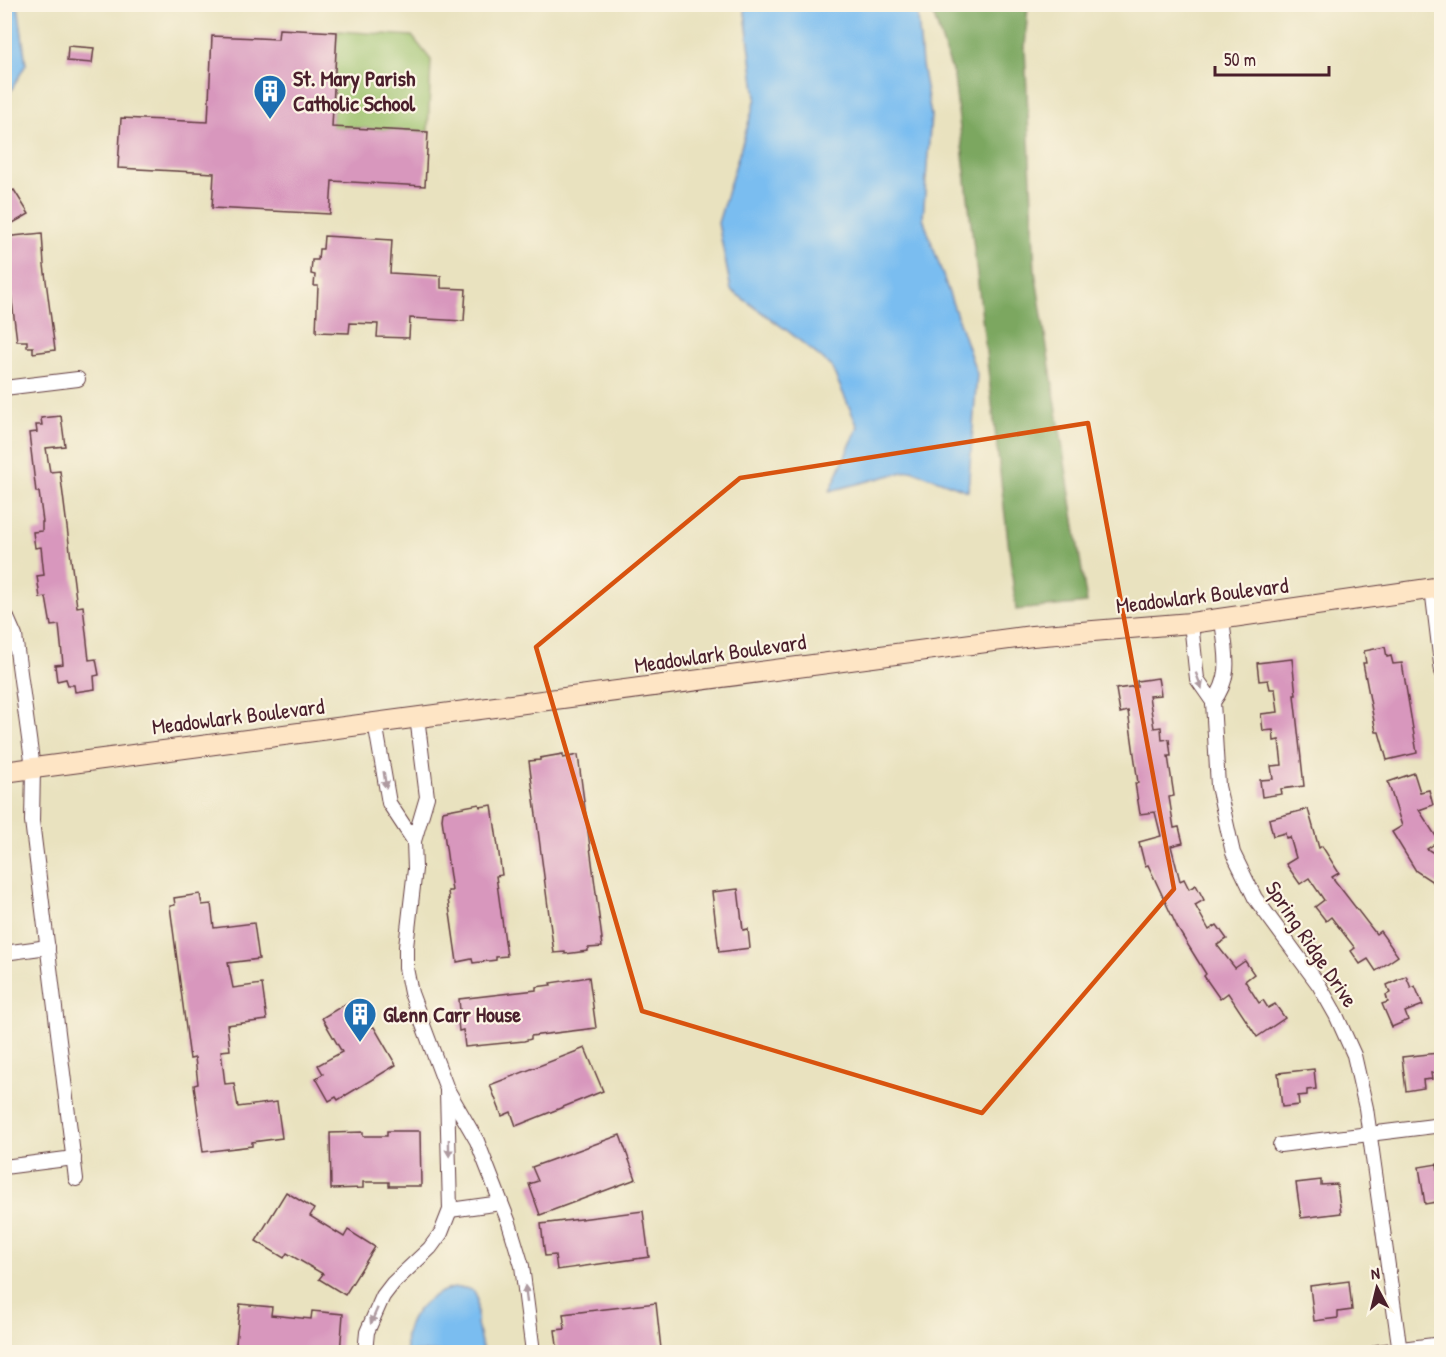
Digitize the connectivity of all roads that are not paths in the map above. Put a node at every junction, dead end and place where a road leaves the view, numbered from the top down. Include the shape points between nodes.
1 (78, 379) dead end
2 (4, 388) edge
3 (1437, 587) edge
4 (4, 610) edge
5 (1222, 619) junction
6 (1191, 623) junction
7 (1442, 672) edge
8 (1213, 702) junction
9 (417, 717) junction
10 (375, 723) junction
11 (33, 768) junction
12 (4, 772) edge
13 (414, 841) junction
14 (48, 947) junction
15 (4, 953) edge
16 (447, 1089) junction
17 (1442, 1125) edge
18 (1369, 1134) junction
19 (1280, 1145) dead end
20 (74, 1158) junction
21 (4, 1167) edge
22 (76, 1179) dead end
23 (501, 1203) junction
24 (450, 1210) junction
25 (1442, 1344) edge
26 (1400, 1351) edge
27 (365, 1353) edge
28 (533, 1353) edge
29 (1377, 1353) edge

1 - 2 street
3 - 5 street, Meadowlark Boulevard
3 - 7 street
4 - 11 street via 15,636
5 - 6 street, Meadowlark Boulevard
5 - 8 street via 1227,675
6 -> 8 street, Spring Ridge Drive via 1197,679
6 - 9 street, Meadowlark Boulevard via 1032,636
8 - 18 street, Spring Ridge Drive via 1218,786 1233,853 1255,898 1319,985 1336,1015 1354,1055
9 - 10 street, Meadowlark Boulevard
9 - 13 street via 427,797
10 - 11 street, Meadowlark Boulevard
10 -> 13 street via 388,803
11 - 12 street, Meadowlark Boulevard
11 - 14 street via 32,821
13 - 16 street via 406,968 411,993
14 - 15 street
14 - 20 street
16 - 23 street via 477,1141
16 -> 24 street
17 - 18 street
18 - 19 street
18 - 26 street, Spring Ridge Drive
20 - 21 street
20 - 22 street
23 - 24 street
28 -> 23 street via 522,1266
24 -> 27 street via 430,1248 383,1296 367,1332
25 - 26 street
26 - 29 street

